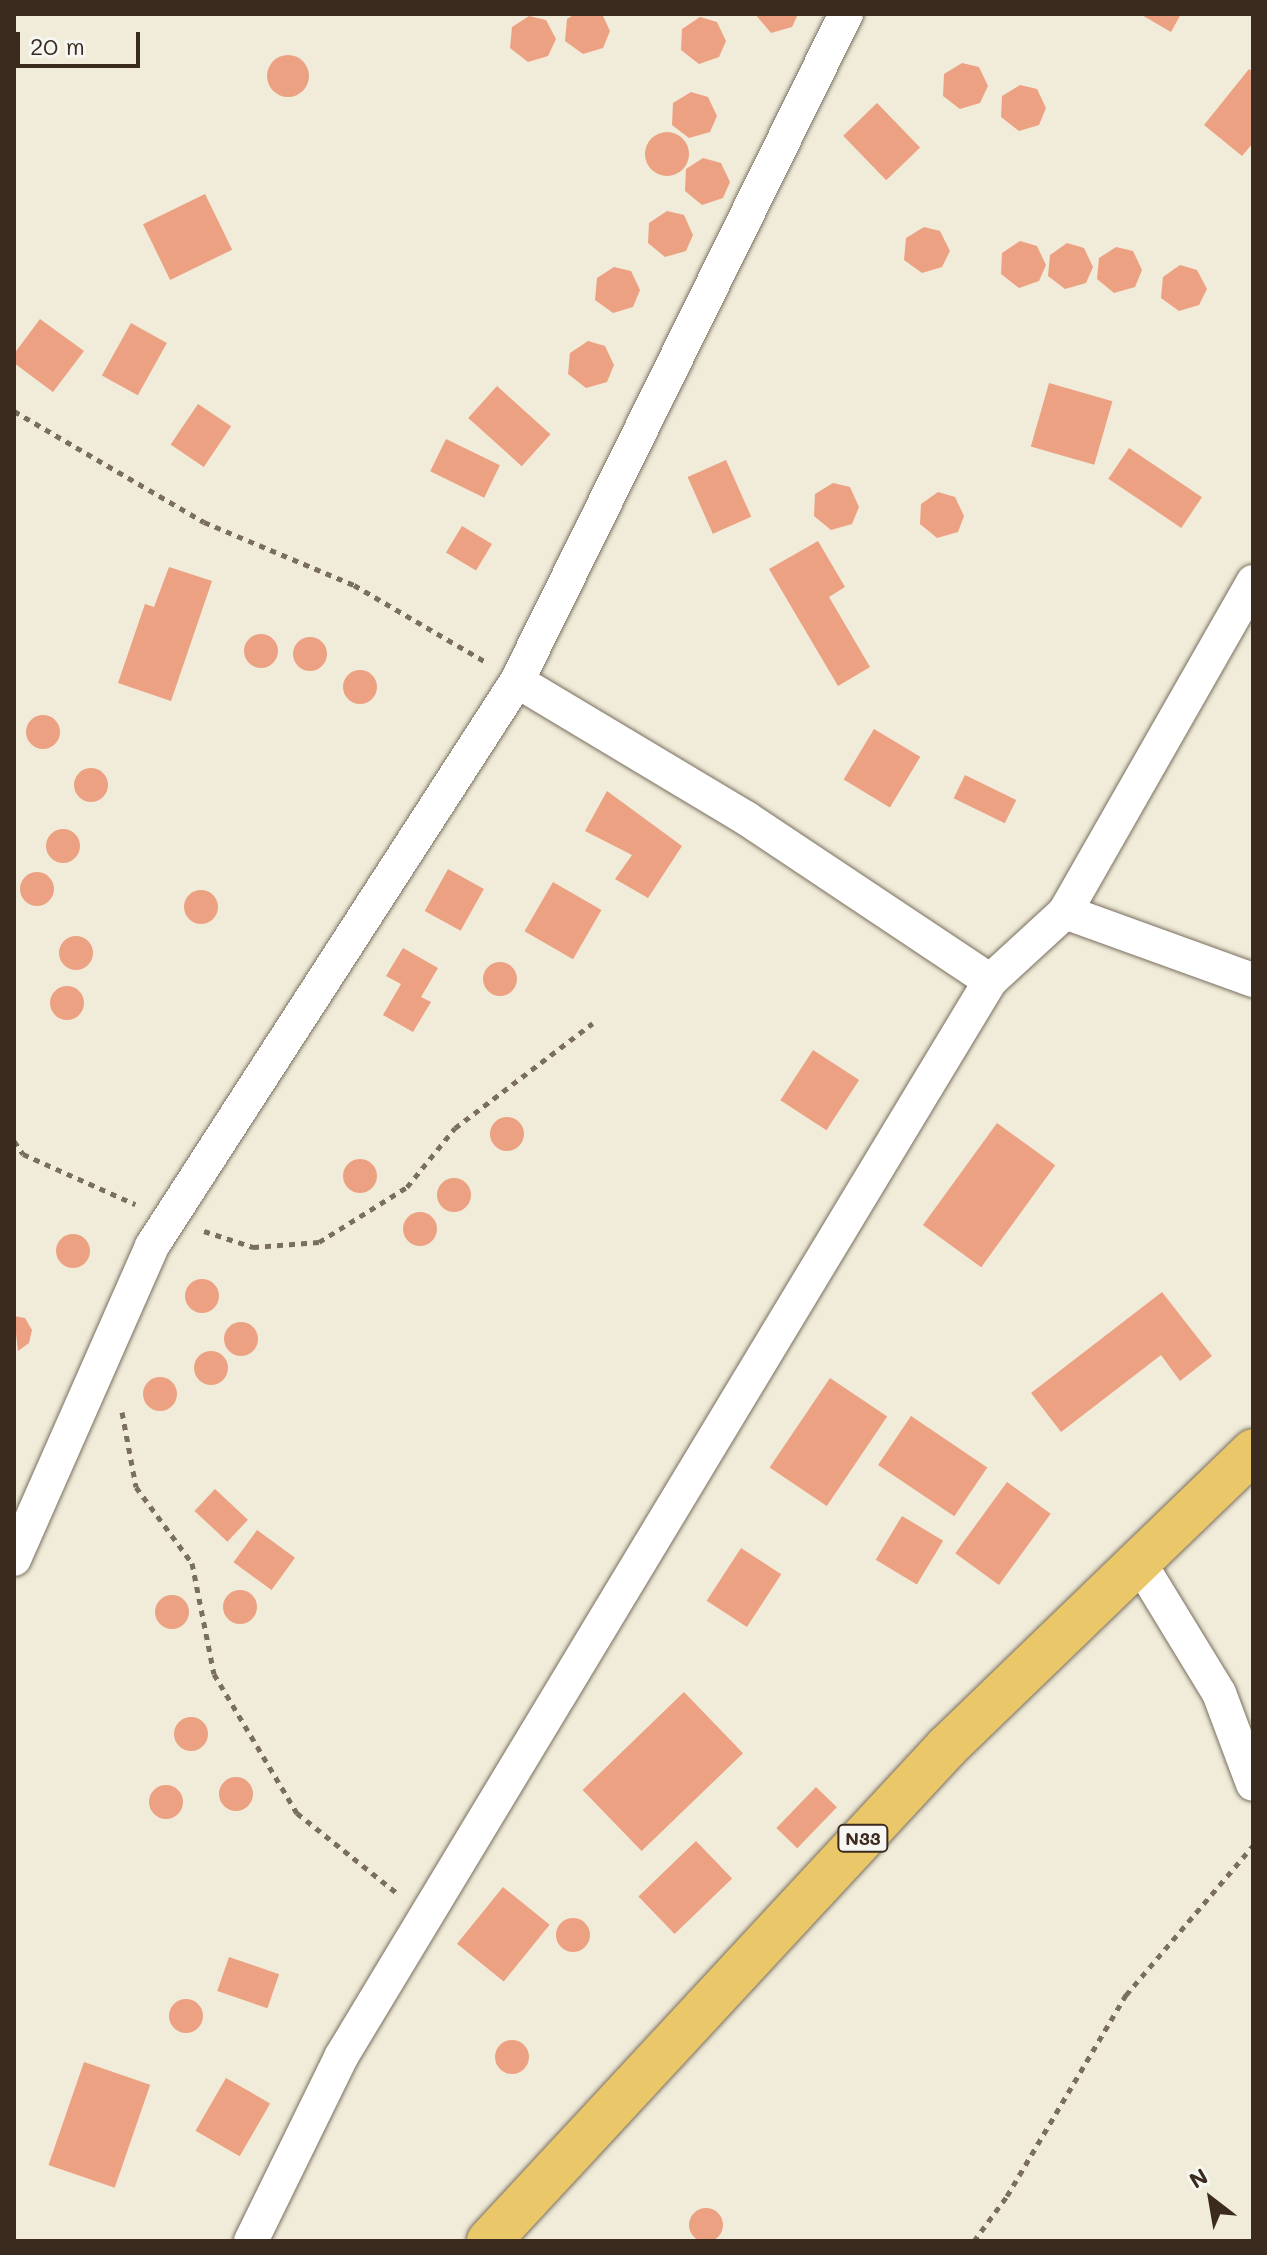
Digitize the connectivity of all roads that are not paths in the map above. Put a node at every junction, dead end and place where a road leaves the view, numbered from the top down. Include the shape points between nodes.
1 (846, 14) edge
2 (1253, 582) edge
3 (517, 681) junction
4 (1065, 912) junction
5 (1253, 980) edge
6 (990, 981) junction
7 (1253, 1451) edge
8 (14, 1559) edge
9 (1139, 1562) junction
10 (1253, 1784) edge
11 (251, 2241) edge
12 (489, 2241) edge

1 - 3 street
2 - 4 street
3 - 6 street via 746,818
3 - 8 street via 170,1220
4 - 5 street
4 - 6 street
6 - 11 street via 341,2057
7 - 9 main road, N33
9 - 10 street via 1219,1693
9 - 12 main road, N33 via 947,1747

